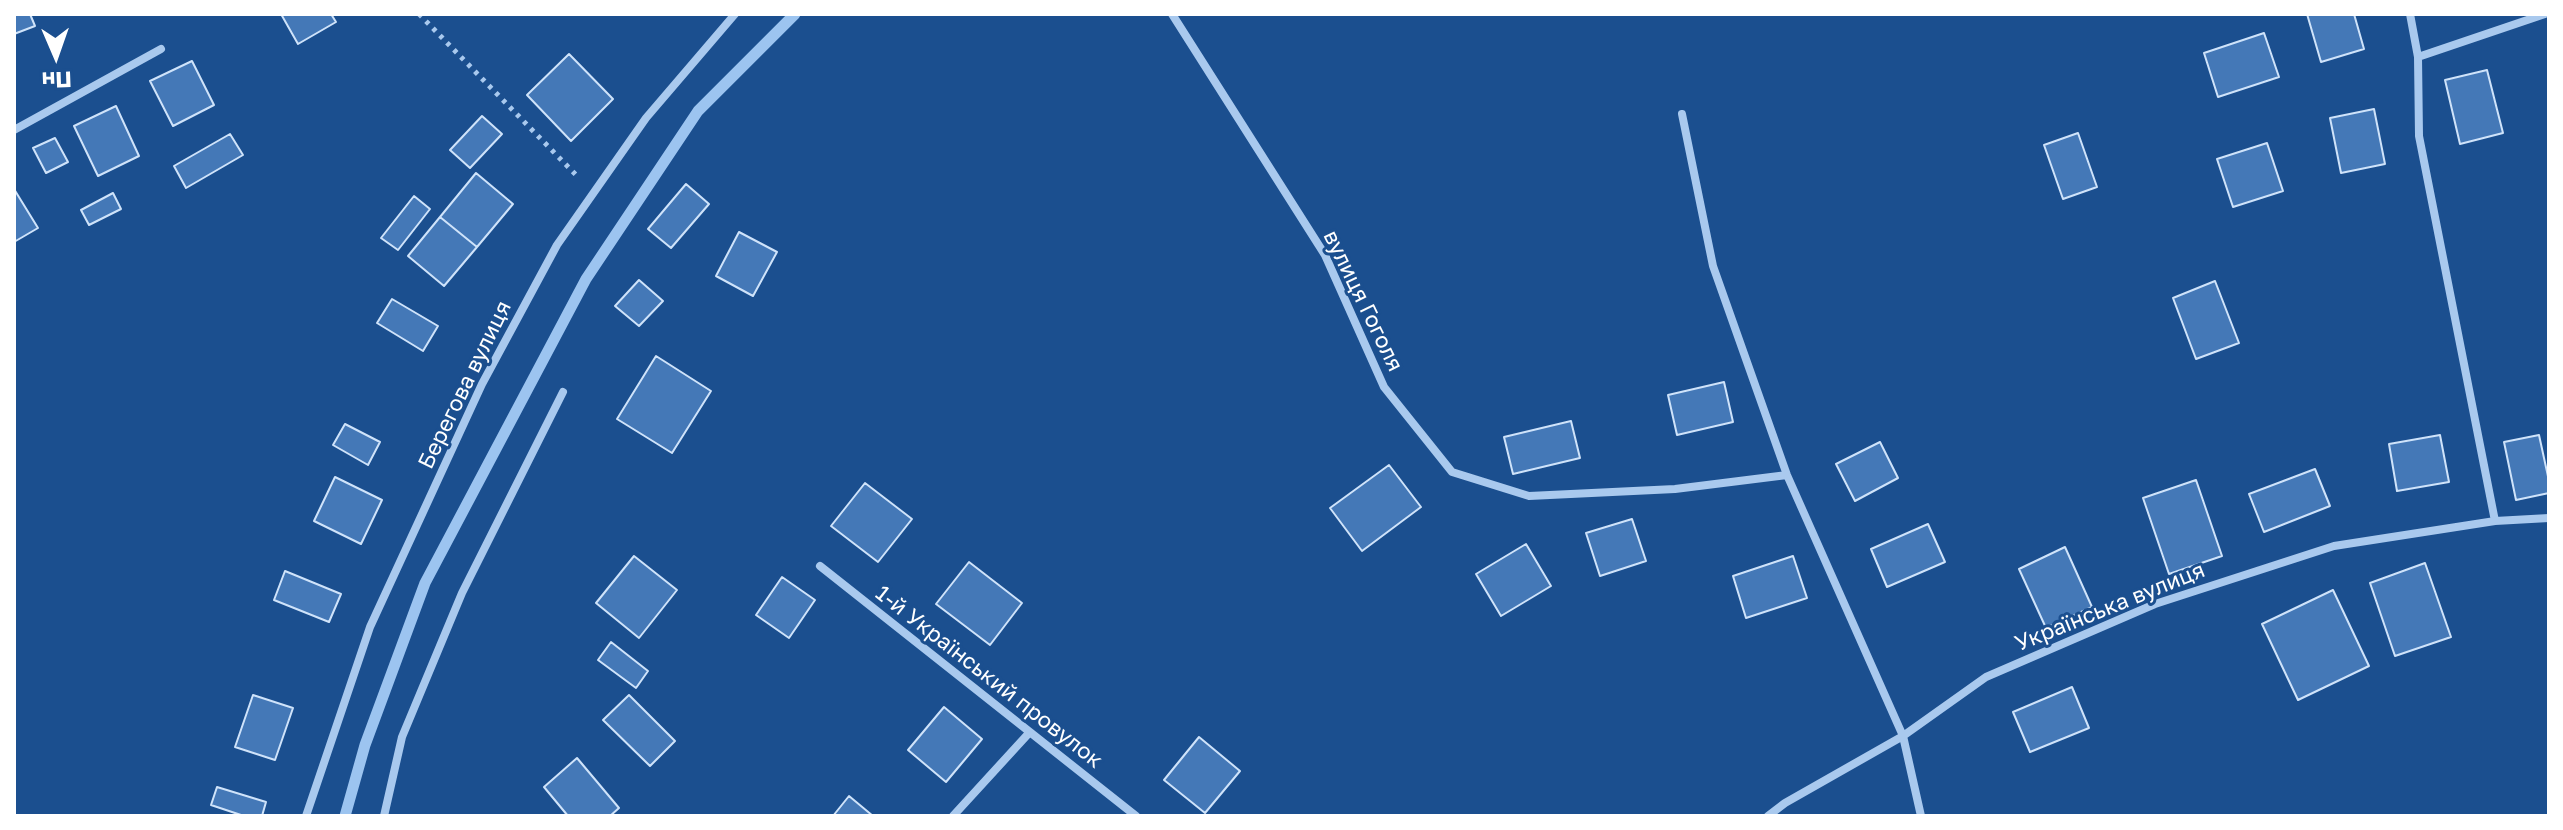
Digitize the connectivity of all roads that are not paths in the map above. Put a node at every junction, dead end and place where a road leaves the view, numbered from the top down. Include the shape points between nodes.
1 (735, 14) edge
2 (1172, 14) edge
3 (2410, 14) edge
4 (2545, 14) edge
5 (161, 49) dead end
6 (2418, 57) junction
7 (1682, 114) dead end
8 (14, 130) edge
9 (563, 392) dead end
10 (1787, 475) junction
11 (2549, 518) edge
12 (2495, 521) junction
13 (820, 566) dead end
14 (1029, 733) junction
15 (1903, 736) junction
16 (306, 816) edge
17 (384, 816) edge
18 (953, 816) edge
19 (1136, 816) edge
20 (1768, 816) edge
21 (1921, 816) edge

1 - 16 street, Берегова вулиця via 646,118 557,245 475,398 370,627
2 - 10 street, вулиця Гоголя via 1325,255 1384,387 1452,472 1529,496 1675,489
3 - 6 street
4 - 6 street
5 - 8 street
6 - 12 street via 2419,136
7 - 10 street via 1713,266
9 - 17 street via 462,593 402,737
10 - 15 street
11 - 12 street, Українська вулиця
12 - 15 street, Українська вулиця via 2334,546 2155,604 1986,677
13 - 14 street, 1-й Український провулок
14 - 18 street
14 - 19 street, 1-й Український провулок
15 - 20 street, Українська вулиця
15 - 21 street

